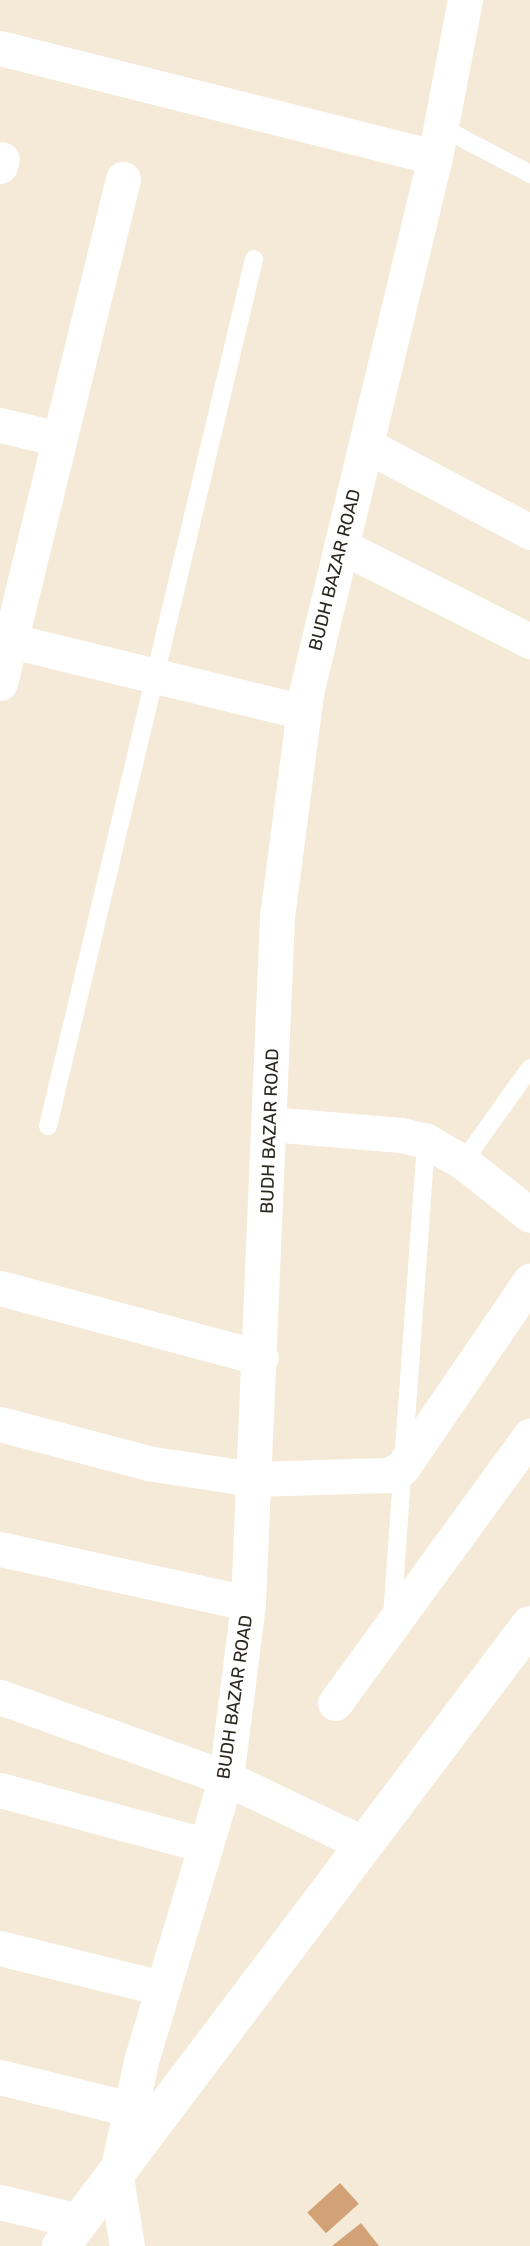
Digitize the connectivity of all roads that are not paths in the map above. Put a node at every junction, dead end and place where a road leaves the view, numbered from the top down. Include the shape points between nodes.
1 (456, 2) edge
2 (0, 48) edge
3 (438, 142) junction
4 (530, 174) edge
5 (123, 179) dead end
6 (254, 258) dead end
7 (0, 425) edge
8 (59, 439) junction
9 (366, 445) junction
10 (530, 532) edge
11 (341, 547) junction
12 (6, 639) edge
13 (530, 641) edge
14 (154, 676) junction
15 (0, 683) edge
16 (303, 712) junction
17 (530, 1068) edge
18 (270, 1124) junction
19 (48, 1126) dead end
20 (426, 1141) junction
21 (463, 1162) junction
22 (530, 1215) edge
23 (530, 1281) edge
24 (0, 1288) edge
25 (261, 1358) junction
26 (0, 1423) edge
27 (530, 1436) edge
28 (402, 1468) junction
29 (253, 1479) junction
30 (0, 1549) edge
31 (248, 1603) junction
32 (392, 1620) junction
33 (530, 1625) edge
34 (0, 1698) edge
35 (335, 1703) dead end
36 (226, 1778) junction
37 (0, 1790) edge
38 (364, 1844) junction
39 (204, 1845) junction
40 (0, 1948) edge
41 (162, 1988) junction
42 (0, 2077) edge
43 (130, 2109) junction
44 (116, 2177) junction
45 (0, 2202) edge
46 (70, 2234) edge
47 (127, 2246) edge

1 - 3 street, BUDH BAZAR ROAD
2 - 3 street
3 - 4 lane
3 - 9 street, BUDH BAZAR ROAD
5 - 8 street
6 - 14 lane
7 - 8 street
8 - 12 street
9 - 10 street
9 - 11 street, BUDH BAZAR ROAD
11 - 13 street
11 - 16 street, BUDH BAZAR ROAD
12 - 14 street
12 - 15 street
14 - 16 street
14 - 19 lane
16 - 18 street, BUDH BAZAR ROAD via 277,917
17 - 21 lane
18 - 20 street
18 - 25 street, BUDH BAZAR ROAD
20 - 21 street
20 - 28 lane
21 - 22 street
23 - 28 street
24 - 25 street
25 - 29 street, BUDH BAZAR ROAD
26 - 29 street via 153,1464
27 - 32 street
28 - 29 street via 373,1479
28 - 32 lane
29 - 31 street, BUDH BAZAR ROAD
30 - 31 street
31 - 36 street, BUDH BAZAR ROAD
32 - 35 street
33 - 38 street
34 - 36 street
36 - 38 street
36 - 39 street, BUDH BAZAR ROAD
37 - 39 street
38 - 44 street
39 - 41 street, BUDH BAZAR ROAD
40 - 41 street
41 - 43 street, BUDH BAZAR ROAD
42 - 43 street
43 - 44 street, BUDH BAZAR ROAD
44 - 46 street, BUDH BAZAR ROAD
44 - 47 street
45 - 46 street

